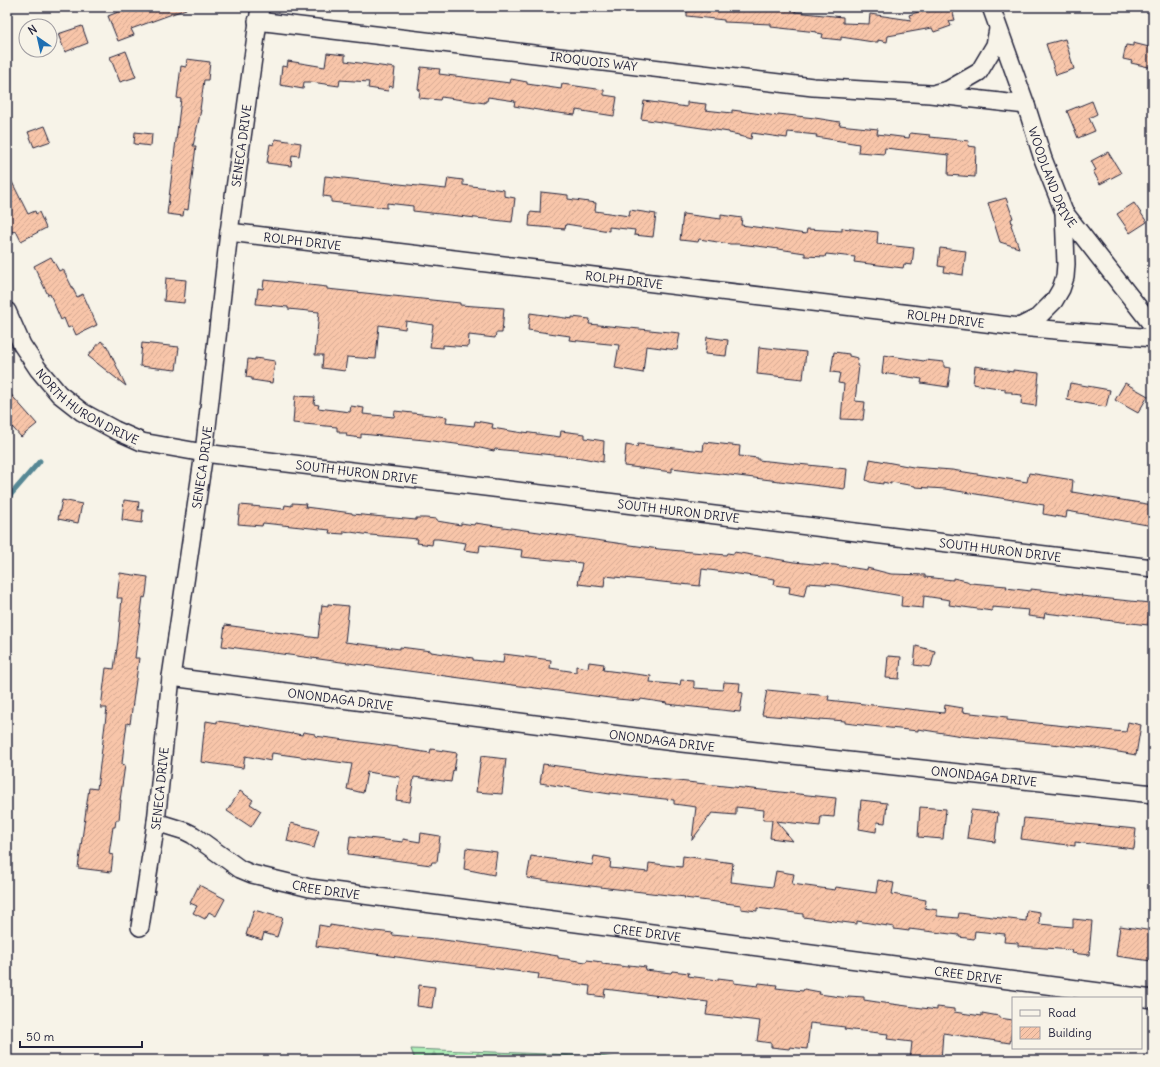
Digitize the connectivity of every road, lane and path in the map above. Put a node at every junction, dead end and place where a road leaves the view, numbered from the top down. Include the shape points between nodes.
1 (991, 7) edge
2 (258, 14) edge
3 (998, 29) junction
4 (930, 94) junction
5 (1026, 105) junction
6 (1064, 212) junction
7 (229, 232) junction
8 (7, 311) edge
9 (1153, 326) edge
10 (1019, 327) junction
11 (1153, 338) edge
12 (204, 453) junction
13 (1153, 568) edge
14 (172, 677) junction
15 (1153, 794) edge
16 (156, 822) junction
17 (140, 927) dead end
18 (1138, 997) edge
19 (1142, 998) edge
20 (1153, 999) edge

1 - 3 street, WOODLAND DRIVE
2 - 4 street, IROQUOIS WAY via 813,88
2 - 7 street, SENECA DRIVE
3 - 4 street, IROQUOIS WAY via 995,45 979,72 948,90
3 - 5 street, WOODLAND DRIVE
4 - 5 street, IROQUOIS WAY
5 - 6 street, WOODLAND DRIVE via 1043,159
6 - 9 street, WOODLAND DRIVE
6 - 10 street via 1066,264 1061,289 1054,301 1037,318
7 - 10 street, ROLPH DRIVE
7 - 12 street, SENECA DRIVE
8 - 12 street, NORTH HURON DRIVE via 22,345 38,369 59,394 82,412 142,442
10 - 11 street, ROLPH DRIVE
12 - 13 street, SOUTH HURON DRIVE
12 - 14 street, SENECA DRIVE
14 - 15 street, ONONDAGA DRIVE via 682,743
14 - 16 street, SENECA DRIVE
16 - 17 street, SENECA DRIVE
16 - 18 street, CREE DRIVE via 193,835 234,865 252,874 310,888
19 - 20 street, CREE DRIVE

